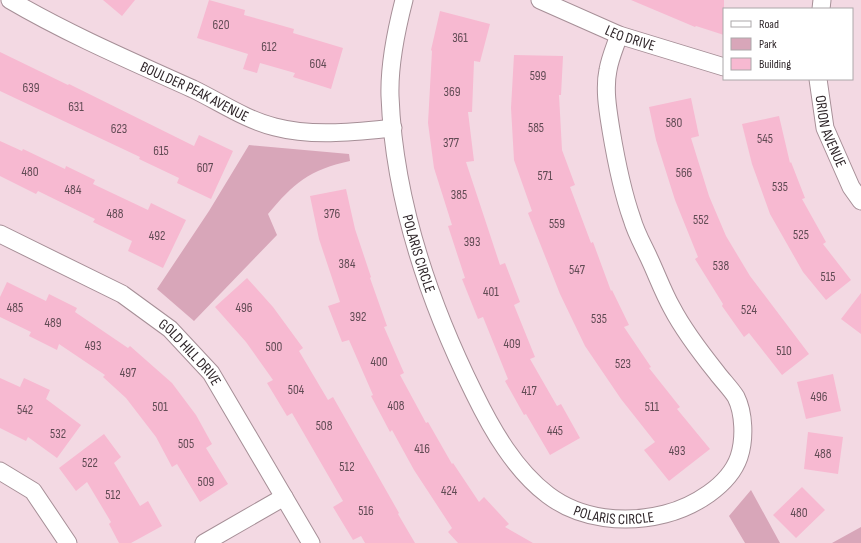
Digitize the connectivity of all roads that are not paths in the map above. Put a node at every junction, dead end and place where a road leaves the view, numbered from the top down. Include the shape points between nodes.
1 (10, 0) edge
2 (404, 0) edge
3 (540, 0) edge
4 (33, 6) edge
5 (619, 35) junction
6 (723, 67) edge
7 (818, 80) edge
8 (393, 128) junction
9 (861, 201) edge
10 (0, 234) edge
11 (0, 471) edge
12 (284, 497) junction
13 (68, 543) edge
14 (204, 543) edge
15 (311, 543) edge

1 - 4 street, BOULDER PEAK AVENUE
2 - 8 street, POLARIS CIRCLE via 392,61 390,94
3 - 5 street, LEO DRIVE
4 - 8 street, BOULDER PEAK AVENUE via 247,117 275,128 320,134
5 - 6 street, LEO DRIVE
5 - 8 street, POLARIS CIRCLE via 608,72 608,107 617,165 632,220 673,310 736,398 743,426 739,458 720,486 692,504 645,519 620,520 594,516 550,497 530,479 512,457 485,415 437,310 416,249 402,189
7 - 9 street, ORION AVENUE via 826,128 851,187
10 - 12 street, GOLD HILL DRIVE via 122,294 170,329 211,373
11 - 13 street via 33,491
12 - 14 street
12 - 15 street, GOLD HILL DRIVE

